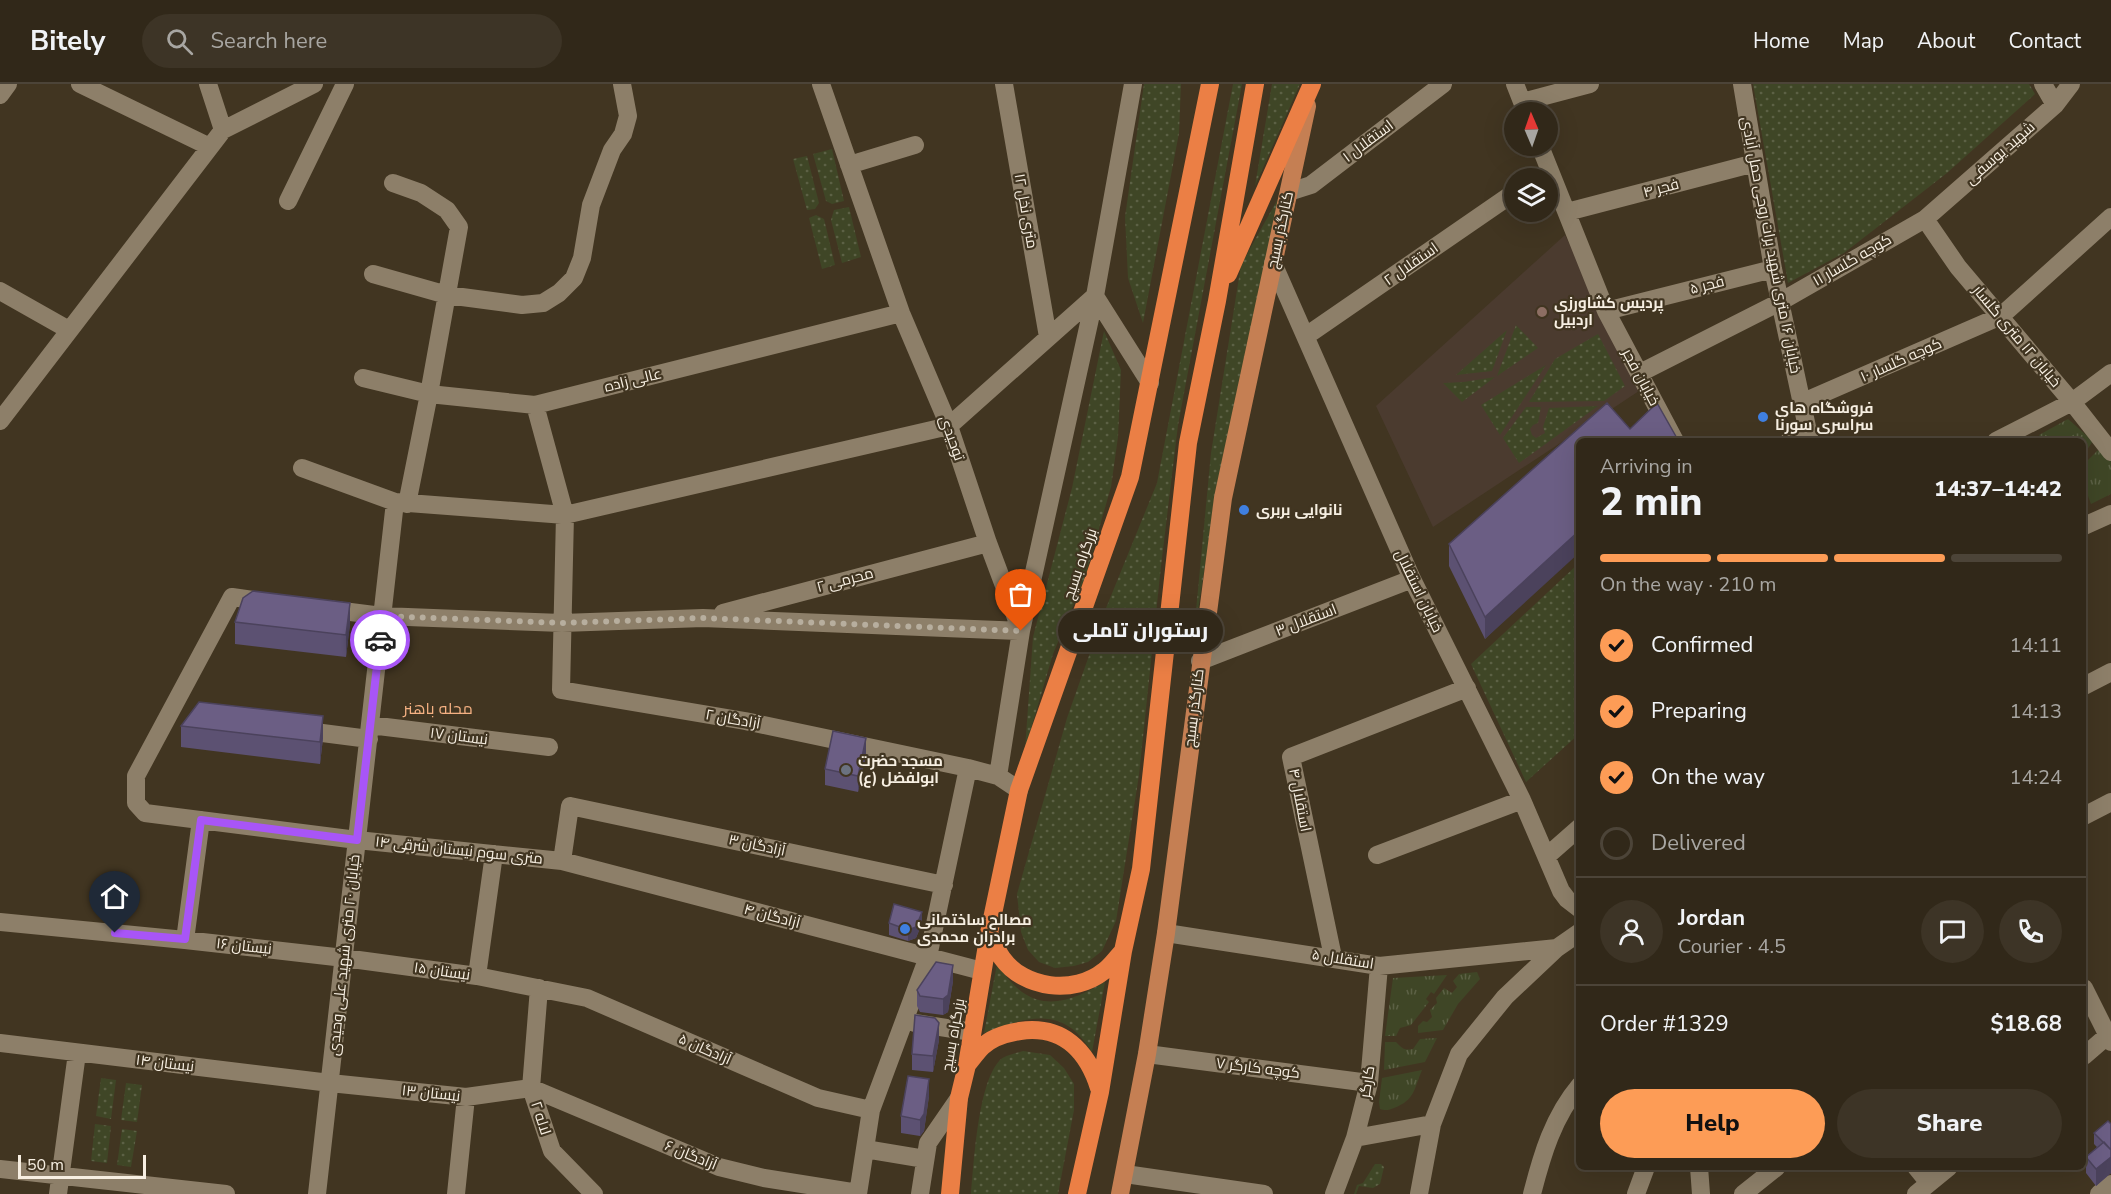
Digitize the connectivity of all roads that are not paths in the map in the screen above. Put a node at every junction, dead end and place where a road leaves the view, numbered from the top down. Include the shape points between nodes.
1 (8, 84) edge
2 (80, 84) edge
3 (208, 84) edge
4 (315, 84) edge
5 (345, 84) edge
6 (821, 84) edge
7 (1004, 84) edge
8 (1133, 84) edge
9 (1203, 84) edge
10 (1210, 84) edge
11 (1255, 84) edge
12 (1312, 84) edge
13 (1443, 84) edge
14 (1515, 84) edge
15 (1590, 84) edge
16 (1742, 84) edge
17 (2043, 84) edge
18 (2072, 84) edge
19 (624, 90) edge
20 (0, 95) edge
21 (1522, 102) edge
22 (1538, 102) edge
23 (2055, 105) junction
24 (223, 130) junction
25 (1202, 134) junction
26 (915, 146) dead end
27 (210, 147) junction
28 (1755, 163) junction
29 (849, 165) junction
30 (393, 183) dead end
31 (1289, 192) junction
32 (1558, 198) edge
33 (1504, 200) edge
34 (288, 201) dead end
35 (1567, 212) junction
36 (2111, 217) edge
37 (1925, 219) junction
38 (1274, 263) junction
39 (1773, 269) junction
40 (373, 273) dead end
41 (0, 291) edge
42 (447, 294) junction
43 (1095, 296) junction
44 (1217, 301) junction
45 (1780, 302) junction
46 (1606, 311) junction
47 (901, 313) junction
48 (2001, 316) junction
49 (69, 330) junction
50 (1306, 336) junction
51 (1047, 338) junction
52 (1640, 373) junction
53 (2111, 373) edge
54 (363, 378) dead end
55 (1150, 383) junction
56 (429, 394) junction
57 (2072, 402) junction
58 (1801, 404) junction
59 (535, 405) junction
60 (0, 421) edge
61 (949, 426) junction
62 (1808, 437) edge
63 (1673, 438) edge
64 (2002, 438) edge
65 (2111, 452) edge
66 (302, 468) dead end
67 (401, 503) junction
68 (2111, 514) edge
69 (565, 515) junction
70 (2086, 525) edge
71 (988, 543) junction
72 (1412, 579) junction
73 (811, 590) junction
74 (290, 605) edge
75 (313, 608) edge
76 (382, 616) junction
77 (703, 618) junction
78 (817, 622) junction
79 (562, 623) junction
80 (1021, 631) junction
81 (1200, 661) junction
82 (2111, 672) edge
83 (2086, 685) edge
84 (1467, 688) junction
85 (169, 714) junction
86 (193, 717) edge
87 (286, 729) edge
88 (369, 732) junction
89 (549, 747) dead end
90 (968, 768) junction
91 (998, 776) junction
92 (1019, 790) junction
93 (1522, 800) junction
94 (2111, 802) edge
95 (2086, 815) edge
96 (201, 820) junction
97 (1576, 831) edge
98 (357, 840) junction
99 (494, 854) junction
100 (1377, 855) dead end
101 (1547, 856) junction
102 (562, 861) junction
103 (944, 885) junction
104 (1576, 906) edge
105 (0, 922) edge
106 (989, 933) junction
107 (1166, 933) junction
108 (1576, 935) edge
109 (185, 939) junction
110 (1557, 948) junction
111 (1123, 951) junction
112 (928, 957) junction
113 (1333, 957) junction
114 (344, 958) junction
115 (1379, 966) junction
116 (982, 971) junction
117 (477, 976) junction
118 (539, 988) junction
119 (2086, 992) edge
120 (904, 1021) junction
121 (972, 1032) junction
122 (2109, 1039) edge
123 (0, 1043) edge
124 (76, 1053) junction
125 (1147, 1054) junction
126 (2086, 1055) edge
127 (967, 1065) junction
128 (330, 1083) junction
129 (1369, 1083) junction
130 (531, 1088) junction
131 (1576, 1090) edge
132 (1100, 1092) junction
133 (466, 1097) junction
134 (959, 1098) junction
135 (565, 1103) junction
136 (872, 1110) junction
137 (543, 1124) junction
138 (1432, 1124) junction
139 (1355, 1138) junction
140 (866, 1149) junction
141 (925, 1159) junction
142 (0, 1169) edge
143 (1645, 1170) edge
144 (1699, 1170) edge
145 (1773, 1170) edge
146 (1917, 1170) edge
147 (1945, 1170) edge
148 (61, 1174) junction
149 (1125, 1174) junction
150 (2111, 1184) edge
151 (1923, 1189) edge
152 (58, 1194) edge
153 (226, 1194) edge
154 (317, 1194) edge
155 (456, 1194) edge
156 (594, 1194) edge
157 (858, 1194) edge
158 (920, 1194) edge
159 (950, 1194) edge
160 (1077, 1194) edge
161 (1120, 1194) edge
162 (1264, 1194) edge
163 (1334, 1194) edge
164 (1419, 1194) edge
165 (1532, 1194) edge
166 (1636, 1194) edge
167 (1701, 1194) edge
168 (1743, 1194) edge
169 (2099, 1194) edge

1 - 20 street
2 - 27 street
3 - 24 street
4 - 24 street
5 - 34 street
6 - 29 street, توحیدی
7 - 51 street, ۱۲ متری نخل
8 - 43 street
9 - 25 main road
10 - 25 highway, بزرگراه بسیج
11 - 44 highway
12 - 31 main road, کنارگذر بسیج
12 - 44 highway
13 - 31 street, استقلال ۱ via 1311,185
14 - 21 street
15 - 22 street
16 - 28 street, خیابان ۱۶ متری شهید برات روحی حمل آبادی
17 - 23 street
18 - 23 street, شهید یوسفی
19 - 42 street via 628,116 591,205 582,258 574,278 543,303 522,305
23 - 37 street, شهید یوسفی
24 - 27 street
25 - 55 highway, بزرگراه بسیج
26 - 29 street
27 - 49 street
28 - 35 street, فجر ۴
28 - 39 street, خیابان ۱۶ متری شهید برات روحی حمل آبادی
29 - 47 street, توحیدی
30 - 42 street, خیابان ۲۰ متری شهید علی وحیدی via 421,193 447,210 459,227
31 - 38 main road, کنارگذر بسیج
32 - 35 street, خیابان فجر
33 - 50 street, استقلال ۲
35 - 46 street, خیابان فجر
36 - 48 street, کوچه گلسار ۱۰
37 - 45 street, کوچه گلسار ۱۱
37 - 48 street, خیابان ۱۲ متری گلسار via 1958,267
38 - 50 street, خیابان استقلال
38 - 81 main road, کنارگذر بسیج via 1223,498
39 - 45 street, خیابان ۱۶ متری شهید برات روحی حمل آبادی
39 - 46 street, فجر ۵
40 - 42 street
41 - 49 street
42 - 56 street, خیابان ۲۰ متری شهید علی وحیدی
43 - 51 street
43 - 55 street
43 - 80 street
44 - 111 highway via 1188,443 1141,869
45 - 52 street, کوچه گلسار ۱۱
45 - 58 street, خیابان ۱۶ متری شهید برات روحی حمل آبادی
46 - 52 street, خیابان فجر
47 - 59 street, عالی زاده
47 - 61 street, توحیدی
48 - 57 street, خیابان ۱۲ متری گلسار
48 - 58 street, کوچه گلسار ۱۰
49 - 60 street
50 - 72 street, خیابان استقلال
51 - 61 street
52 - 63 street, خیابان فجر
53 - 57 street
54 - 56 street, عالی زاده
55 - 92 highway, بزرگراه بسیج via 1130,477
56 - 59 street, عالی زاده
56 - 67 street, خیابان ۲۰ متری شهید علی وحیدی
57 - 64 street
57 - 65 street, خیابان ۱۲ متری گلسار
58 - 62 street, خیابان ۱۶ متری شهید برات روحی حمل آبادی
59 - 69 street
61 - 69 street
61 - 71 street, توحیدی
66 - 67 street
67 - 69 street
67 - 76 street, خیابان ۲۰ متری شهید علی وحیدی
68 - 70 street
69 - 79 street
71 - 73 street, محرمی ۲
71 - 80 street, توحیدی
72 - 81 street, استقلال ۳
72 - 84 street, خیابان استقلال
73 - 77 street, محرمی ۲
73 - 78 street via 800,601 801,612
74 - 85 street via 232,597
75 - 76 street
76 - 79 street
76 - 88 street, خیابان ۲۰ متری شهید علی وحیدی
77 - 78 street
77 - 79 street
78 - 80 street
79 - 90 street, آزادگان ۲ via 561,690 745,721
80 - 91 street, توحیدی
81 - 107 main road, کنارگذر بسیج
82 - 83 street
84 - 93 street, خیابان استقلال
84 - 113 street, استقلال ۴ via 1291,757
85 - 86 street
85 - 96 street, ۱۴ متری سوم نیستان شرقی via 136,776 136,803 145,813
87 - 88 street, نیستان ۱۷
88 - 89 street, نیستان ۱۷
88 - 98 street, خیابان ۲۰ متری شهید علی وحیدی
90 - 91 street
90 - 103 street
91 - 92 street
92 - 106 highway, بزرگراه بسیج
93 - 100 street
93 - 101 street, خیابان استقلال
94 - 95 street
96 - 98 street, ۱۴ متری سوم نیستان شرقی
96 - 109 street
97 - 101 street
98 - 99 street, ۱۴ متری سوم نیستان شرقی
98 - 114 street, خیابان ۲۰ متری شهید علی وحیدی
99 - 102 street, ۱۴ متری سوم نیستان شرقی
99 - 117 street
101 - 104 street, خیابان استقلال via 1561,891
102 - 103 street, آزادگان ۳ via 570,806
102 - 112 street, آزادگان ۴
103 - 112 street
105 - 109 street, نیستان ۱۶
106 - 111 highway via 1013,970 1050,985 1091,979
106 - 116 highway, بزرگراه بسیج
107 - 113 street, استقلال ۵
107 - 125 main road, کنارگذر بسیج
108 - 110 street
109 - 114 street, نیستان ۱۶
110 - 115 street, استقلال ۵
110 - 138 street via 1505,997 1459,1054
111 - 132 highway
112 - 116 street, آزادگان ۴
112 - 120 street
113 - 115 street, استقلال ۵
114 - 117 street, نیستان ۱۵
114 - 128 street, خیابان ۲۰ متری شهید علی وحیدی
115 - 129 street, کارگر
116 - 121 highway, بزرگراه بسیج
117 - 118 street, نیستان ۱۵
118 - 130 street, لاله ۲
118 - 136 street, آزادگان ۵ via 587,998 818,1098
119 - 122 street
120 - 121 street
120 - 136 street
121 - 127 highway, بزرگراه بسیج
122 - 126 street
123 - 124 street, نیستان ۱۴
124 - 128 street, نیستان ۱۴
124 - 148 street
125 - 129 street, کوچه کارگر ۷
125 - 149 main road, کنارگذر بسیج
127 - 132 highway via 983,1046 1005,1033 1043,1030 1067,1039 1077,1048 1092,1068
127 - 134 highway, بزرگراه بسیج
128 - 133 street, نیستان ۱۳
128 - 154 street, خیابان ۲۰ متری شهید علی وحیدی
129 - 139 street, کارگر
130 - 133 street, نیستان ۱۳
130 - 135 street, آزادگان ۶
130 - 137 street, لاله ۲
131 - 165 street via 1544,1149
132 - 160 highway
133 - 155 street
134 - 141 street via 928,1143
134 - 159 highway, بزرگراه بسیج
135 - 137 street via 550,1109
135 - 157 street, آزادگان ۶ via 719,1167
136 - 140 street
137 - 156 street, لاله ۲ via 552,1151
138 - 139 street
138 - 164 street
139 - 163 street, کارگر
140 - 141 street
140 - 157 street
141 - 158 street
142 - 148 street
143 - 166 street
144 - 167 street
145 - 168 street
146 - 151 street
147 - 151 street
148 - 152 street
148 - 153 street
149 - 161 main road, کنارگذر بسیج
149 - 162 street
150 - 169 street

